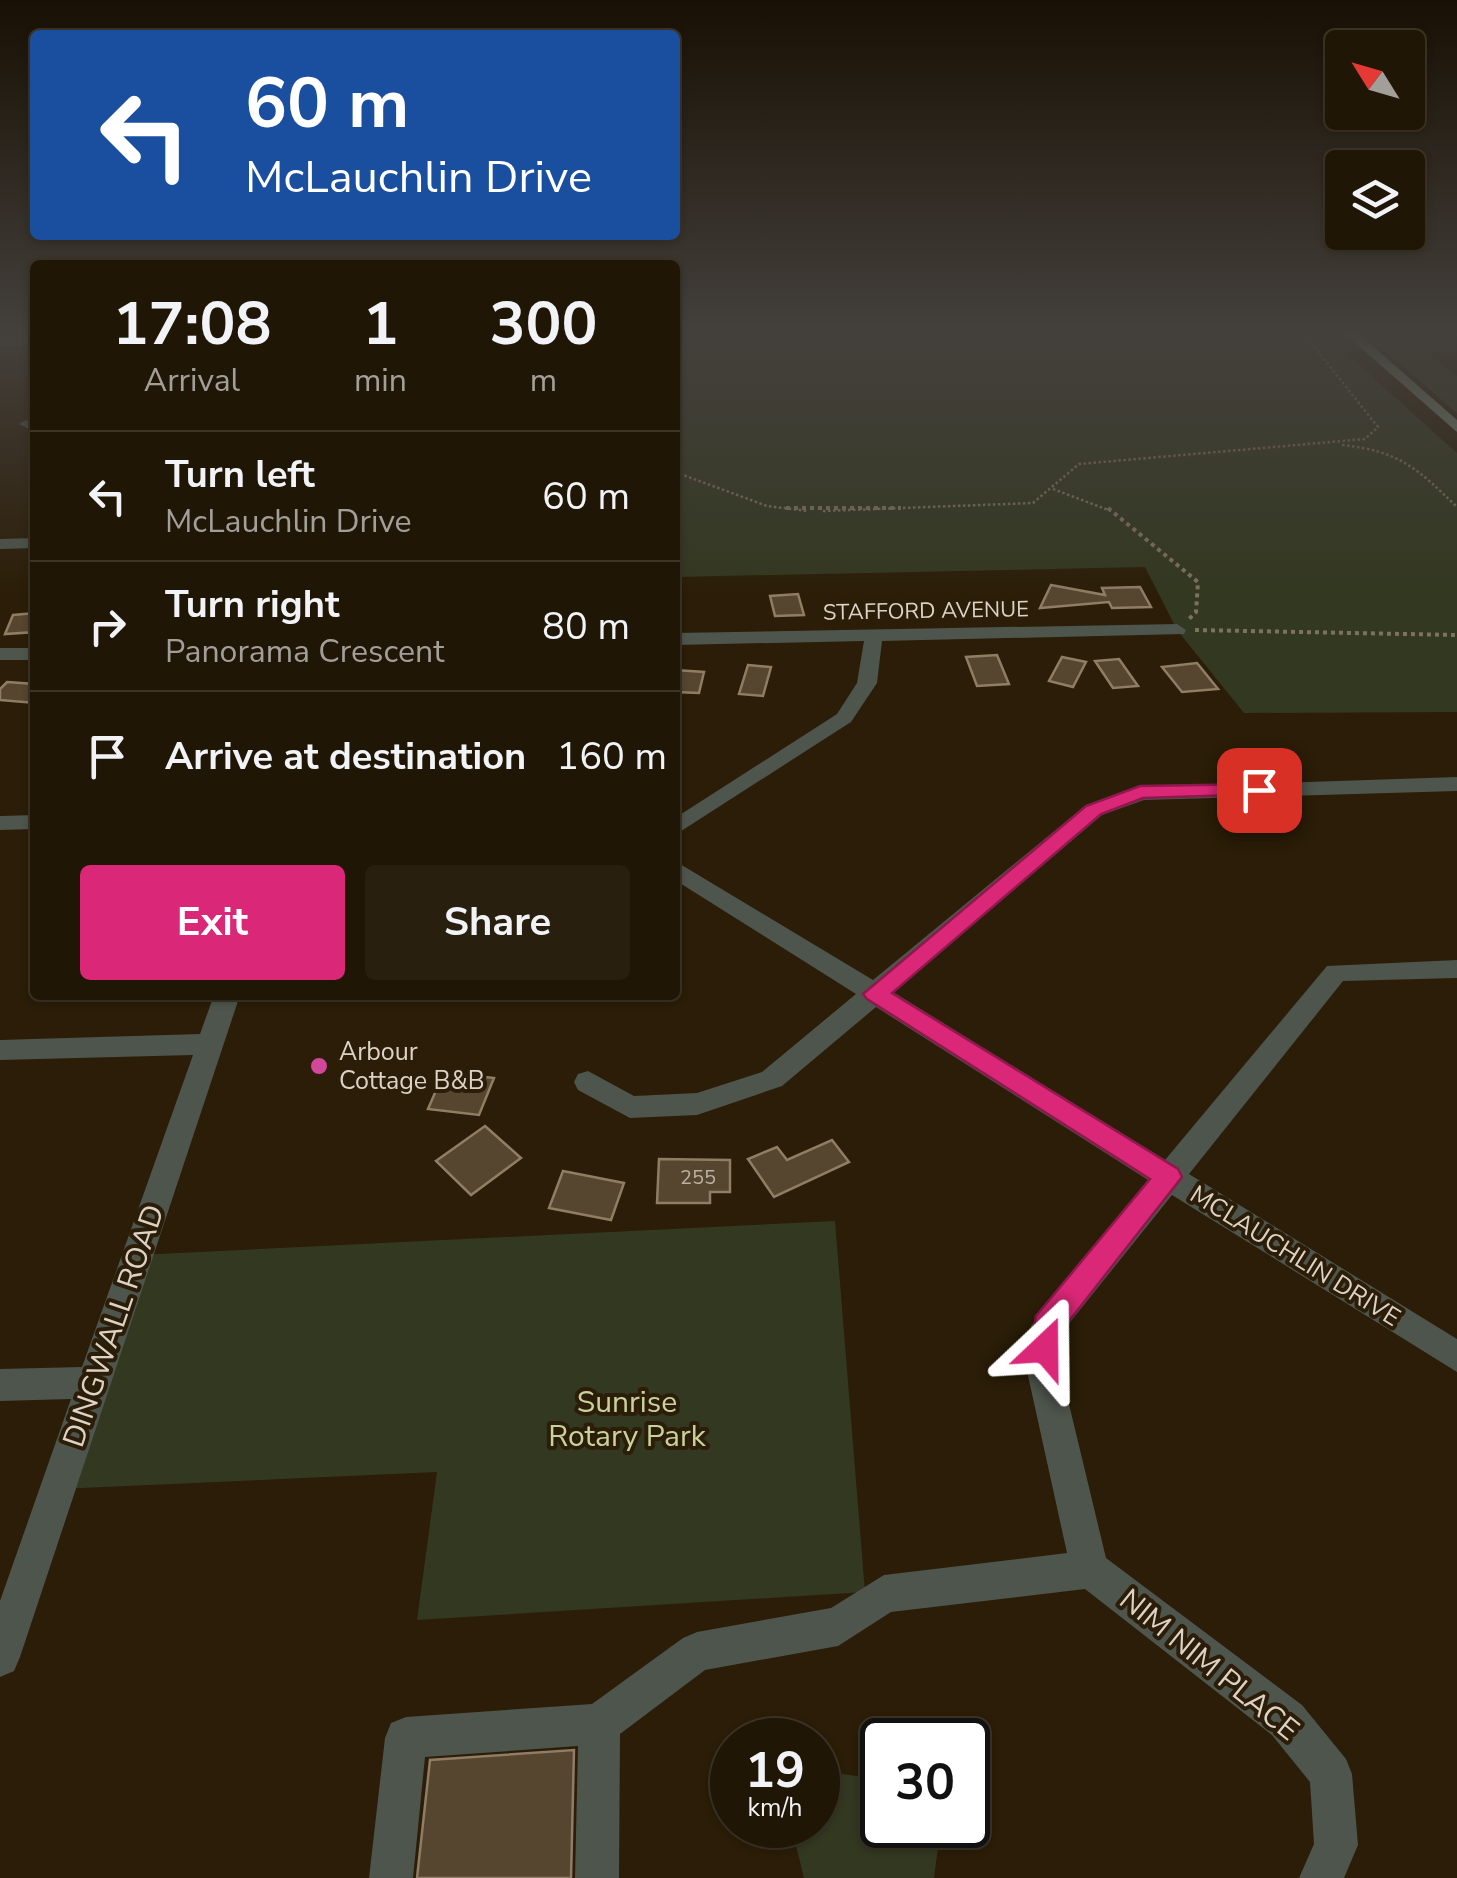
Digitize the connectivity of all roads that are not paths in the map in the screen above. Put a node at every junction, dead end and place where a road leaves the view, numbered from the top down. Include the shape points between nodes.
1 (30, 543) edge
2 (0, 544) edge
3 (1177, 630) road end
4 (874, 634) junction
5 (680, 638) edge
6 (0, 654) edge
7 (30, 654) edge
8 (1457, 784) edge
9 (30, 822) edge
10 (0, 823) edge
11 (680, 825) edge
12 (680, 872) edge
13 (1457, 968) edge
14 (875, 994) junction
15 (225, 1000) edge
16 (210, 1044) junction
17 (0, 1050) edge
18 (588, 1082) dead end
19 (1168, 1177) junction
20 (1457, 1357) edge
21 (95, 1383) junction
22 (0, 1385) edge
23 (1090, 1570) junction
24 (0, 1657) edge
25 (599, 1724) junction
26 (391, 1878) edge
27 (597, 1878) edge
28 (1321, 1878) edge

1 - 2 street
3 - 4 street, STAFFORD AVENUE
4 - 5 street, STAFFORD AVENUE
4 - 11 street via 867,683 844,718
6 - 7 street
8 - 14 street via 1140,792 1094,810
9 - 10 street
12 - 14 street, MCLAUCHLIN DRIVE
13 - 19 street via 1336,972
14 - 18 street via 772,1078 697,1104 630,1107
14 - 19 street, MCLAUCHLIN DRIVE
15 - 16 street, DINGWALL ROAD
16 - 17 street
16 - 21 street, DINGWALL ROAD
19 - 20 street, MCLAUCHLIN DRIVE
19 - 23 street via 1047,1326 1044,1371
21 - 22 street
21 - 24 street, DINGWALL ROAD
23 - 25 street via 884,1594 838,1626 697,1652
23 - 28 street, NIM NIM PLACE via 1287,1720 1331,1774 1336,1845
25 - 26 street via 406,1738
25 - 27 street

